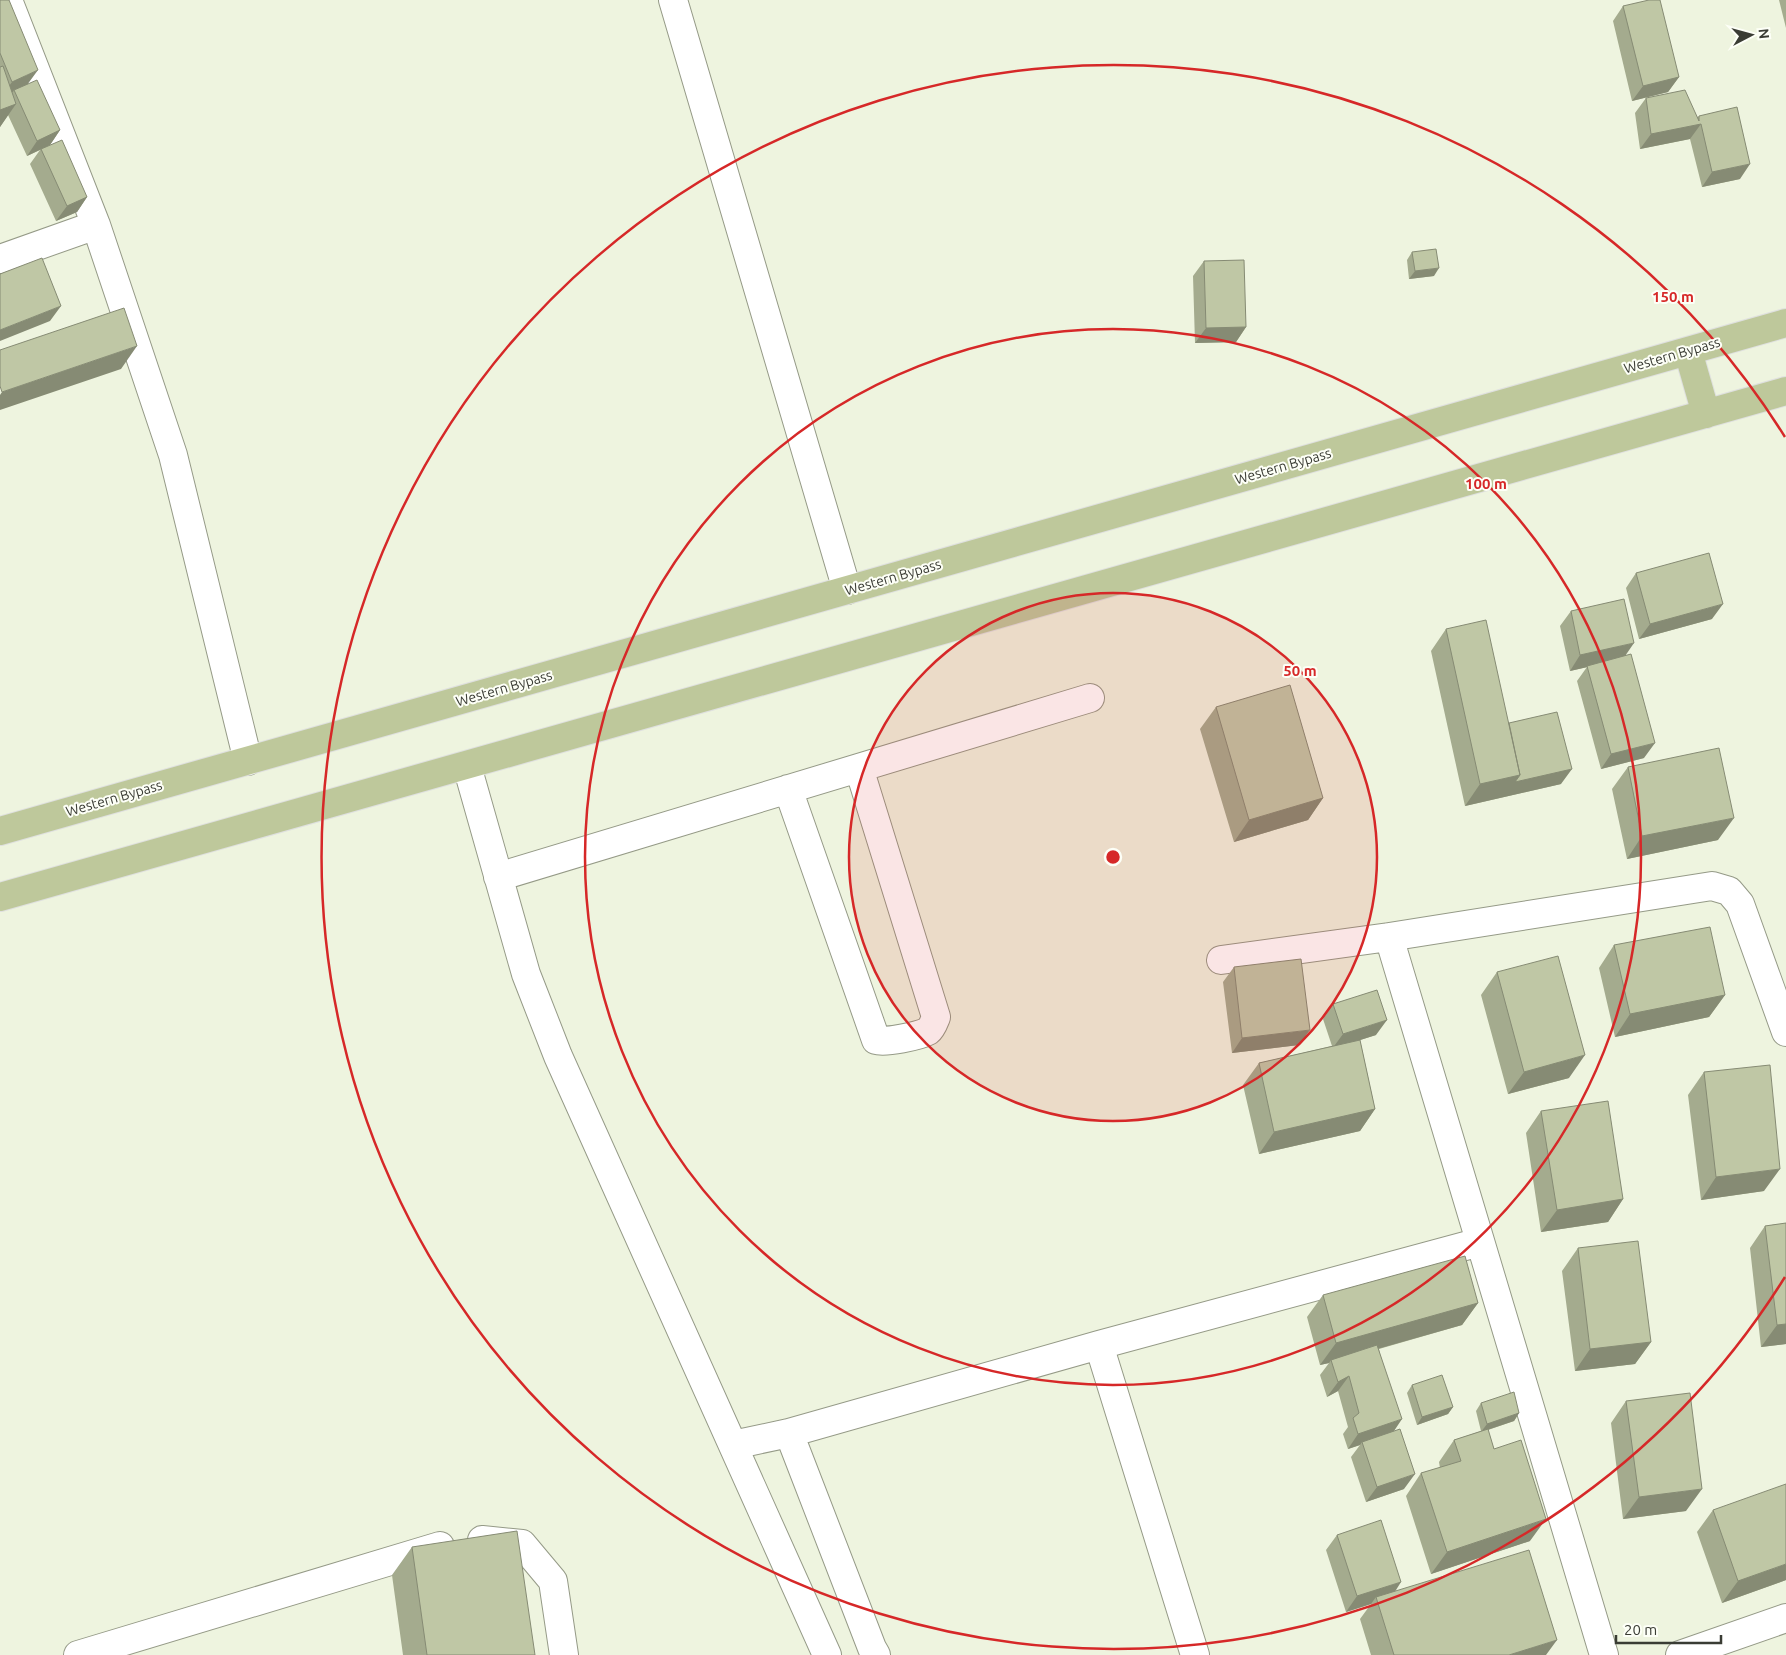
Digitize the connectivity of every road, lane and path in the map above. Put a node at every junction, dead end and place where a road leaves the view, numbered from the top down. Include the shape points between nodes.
1 (8, 0) edge
2 (673, 0) edge
3 (96, 224) junction
4 (0, 259) edge
5 (1786, 323) edge
6 (1688, 351) junction
7 (1786, 391) edge
8 (1706, 414) junction
9 (847, 590) junction
10 (1090, 698) dead end
11 (248, 760) junction
12 (467, 766) junction
13 (859, 768) junction
14 (788, 789) junction
15 (0, 831) edge
16 (498, 877) junction
17 (0, 897) edge
18 (1389, 937) junction
19 (1221, 960) dead end
20 (1786, 1032) edge
21 (1480, 1242) junction
22 (1099, 1345) junction
23 (789, 1433) junction
24 (733, 1445) junction
25 (1786, 1618) edge
26 (78, 1655) edge
27 (564, 1655) edge
28 (827, 1655) edge
29 (876, 1655) edge
30 (1195, 1655) edge
31 (1604, 1655) edge
32 (1680, 1655) edge

1 - 3 street
2 - 9 street
3 - 4 street
3 - 11 street via 173,455
5 - 6 main road, Western Bypass
6 - 8 main road
6 - 9 main road, Western Bypass
7 - 8 main road
8 - 12 main road
9 - 11 main road, Western Bypass
10 - 13 street
11 - 15 main road, Western Bypass
12 - 16 street
12 - 17 main road
13 - 14 street
13 - 14 street via 936,1017 928,1031 890,1041 876,1040
14 - 16 street
16 - 24 street via 526,974 558,1056
18 - 19 street
18 - 20 street via 1712,886 1729,891 1740,904
18 - 21 street
21 - 22 street
21 - 31 street
22 - 23 street
22 - 30 street
23 - 24 street
23 - 29 street
24 - 28 street
25 - 32 street
26 - 27 street via 467,1538 522,1544 553,1581

